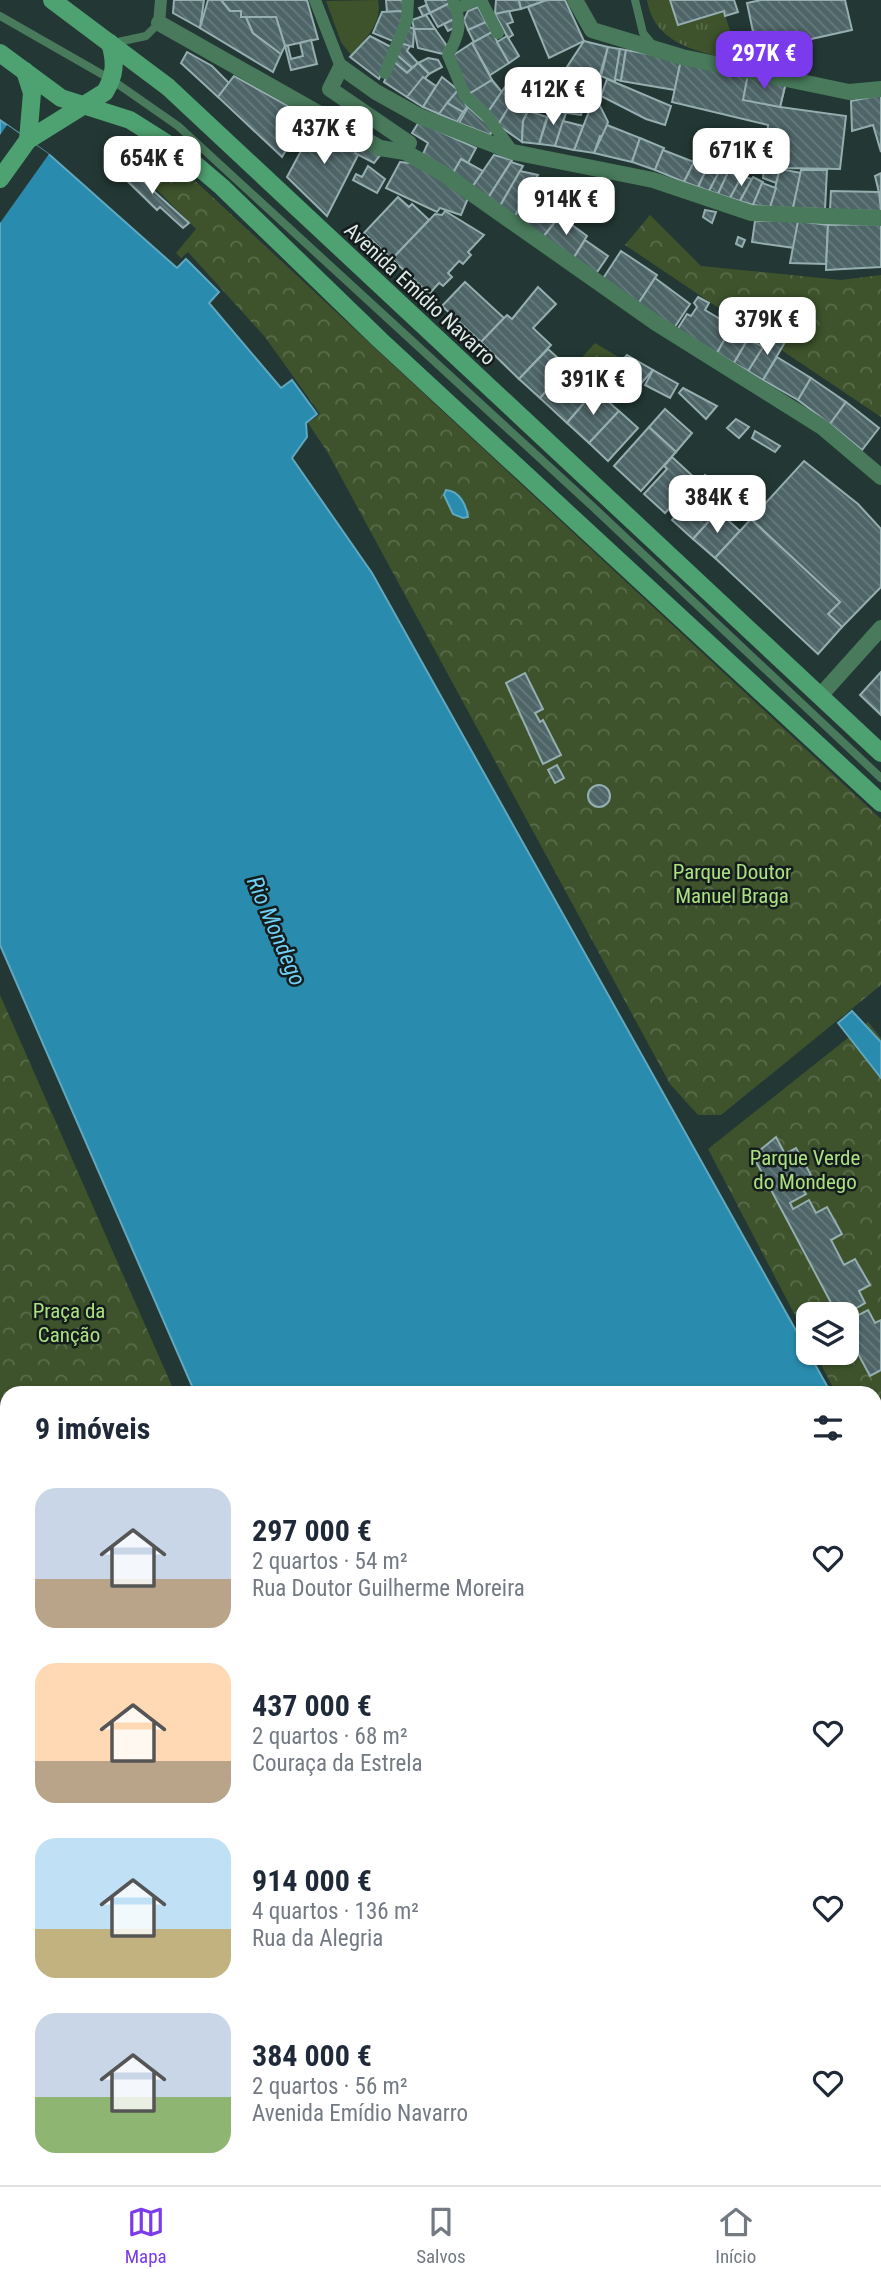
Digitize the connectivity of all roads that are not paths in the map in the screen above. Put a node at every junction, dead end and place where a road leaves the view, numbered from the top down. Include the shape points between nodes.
1 (52, 0) edge
2 (161, 0) edge
3 (315, 0) edge
4 (408, 0) edge
5 (479, 0) edge
6 (575, 0) edge
7 (635, 0) edge
8 (455, 5) edge
9 (0, 16) edge
10 (159, 23) junction
11 (498, 33) dead end
12 (110, 43) junction
13 (657, 50) junction
14 (0, 53) edge
15 (341, 67) junction
16 (24, 71) junction
17 (385, 74) dead end
18 (112, 80) junction
19 (881, 89) edge
20 (83, 107) junction
21 (28, 140) junction
22 (405, 152) junction
23 (513, 152) junction
24 (0, 179) edge
25 (881, 218) edge
26 (881, 477) edge
27 (881, 628) edge
28 (820, 696) junction
29 (881, 753) edge
30 (881, 778) edge
31 (881, 803) edge

1 - 12 main road, Avenida Emídio Navarro
2 - 10 street
3 - 15 street
4 - 17 street via 407,19
5 - 8 street
5 - 11 street
6 - 13 street via 592,30
7 - 13 lane via 643,33
8 - 23 street via 460,33 448,55 466,96
9 - 18 lane
10 - 12 lane via 146,36
10 - 22 street via 380,148
12 - 18 main road via 116,63
12 - 28 main road, Avenida Emídio Navarro via 168,87
13 - 19 street via 849,92
14 - 16 main road
15 - 22 street via 330,89 409,143
15 - 23 street via 419,116
16 - 20 main road
16 - 21 main road via 32,93
18 - 20 main road via 105,92
18 - 30 lane via 178,125
20 - 21 main road
20 - 31 main road via 131,120 182,153 222,187 380,340
21 - 24 main road
22 - 26 street via 656,323 822,427
23 - 25 street via 653,180 751,213
27 - 28 street
28 - 29 main road, Avenida Emídio Navarro

